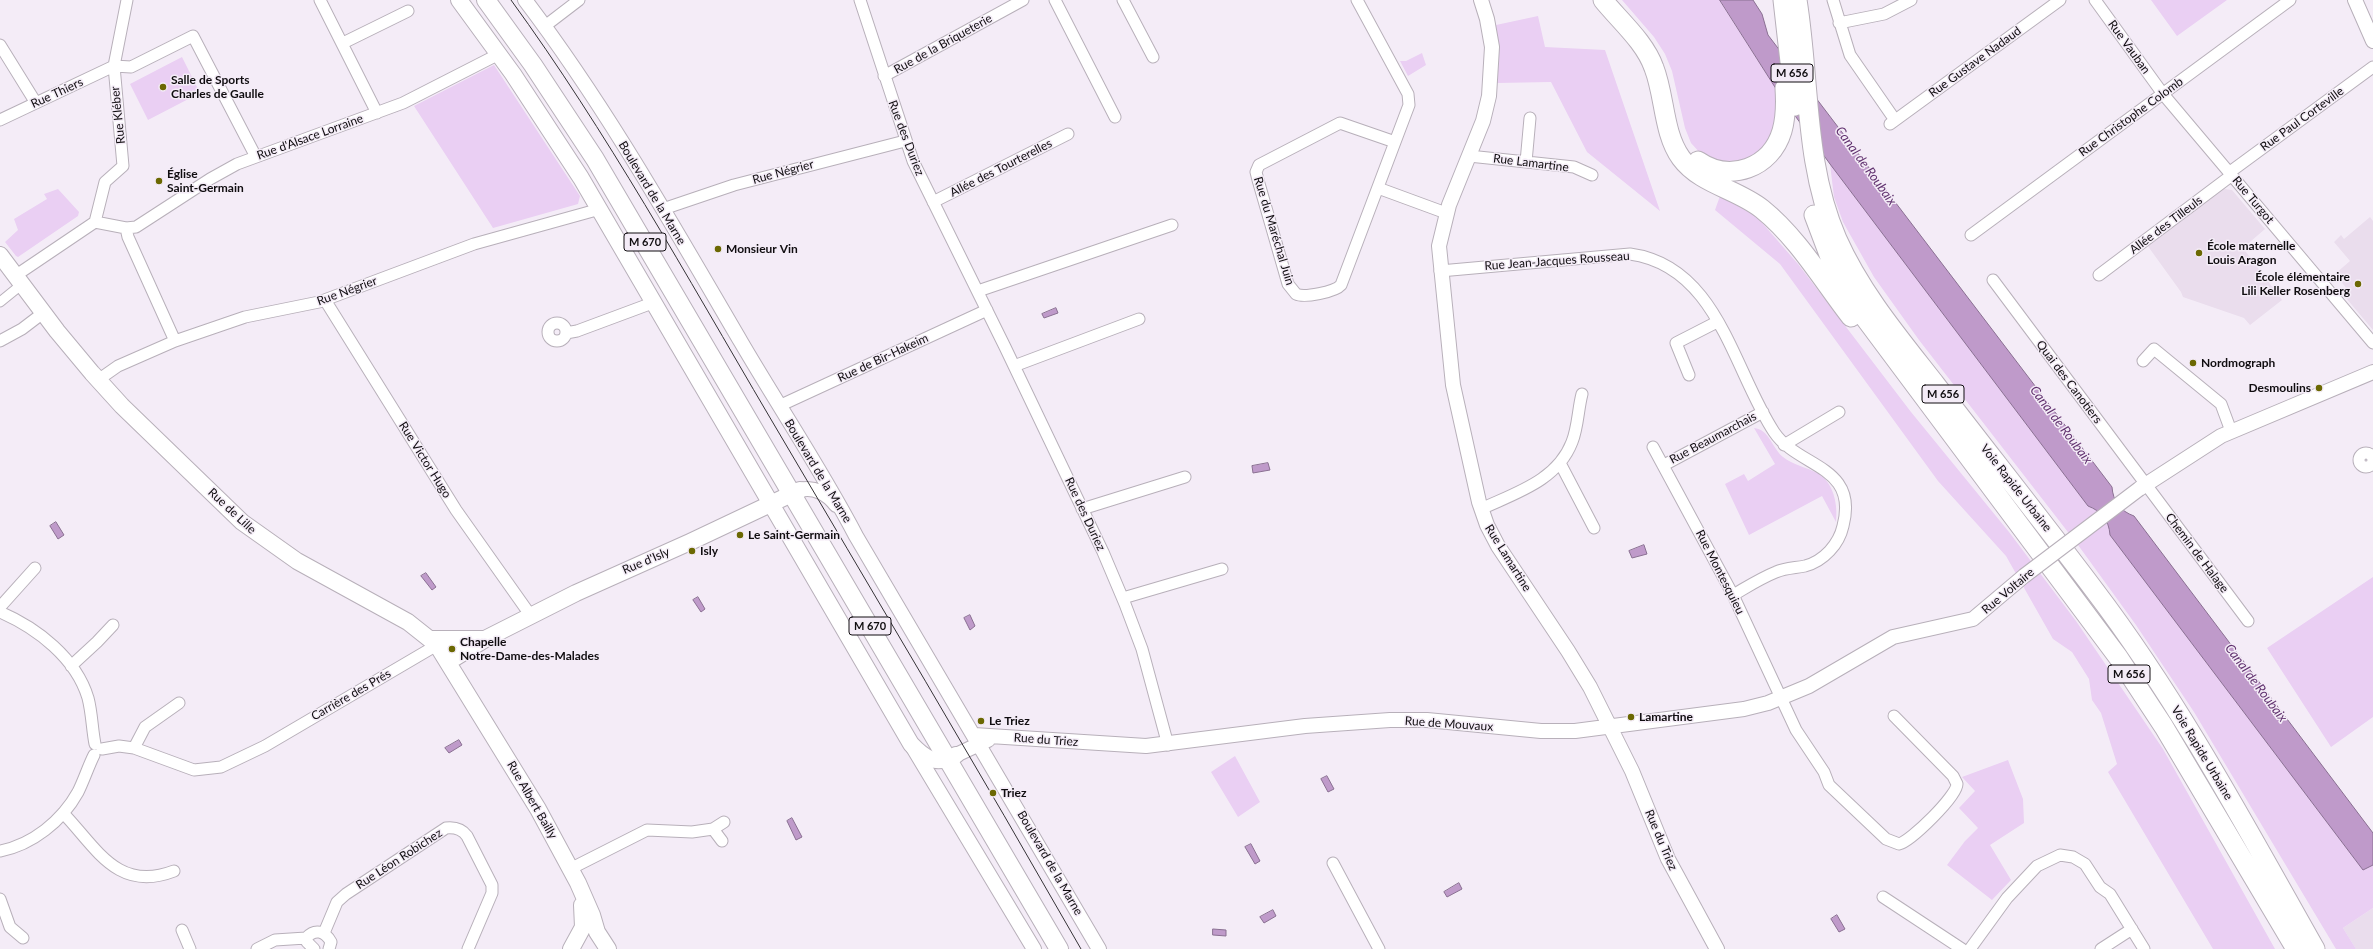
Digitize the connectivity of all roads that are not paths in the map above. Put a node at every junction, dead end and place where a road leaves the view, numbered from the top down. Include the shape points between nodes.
1 (127, 0) edge
2 (320, 0) edge
3 (459, 0) edge
4 (486, 0) edge
5 (497, 0) edge
6 (526, 0) edge
7 (579, 0) edge
8 (860, 0) edge
9 (1023, 0) edge
10 (1055, 0) edge
11 (1123, 0) edge
12 (1357, 0) edge
13 (1481, 0) edge
14 (1603, 0) edge
15 (1615, 0) edge
16 (1777, 0) edge
17 (1833, 0) edge
18 (1911, 0) edge
19 (2060, 0) edge
20 (2096, 0) edge
21 (2290, 0) edge
22 (2355, 0) edge
23 (1798, 5) edge
24 (408, 11) dead end
25 (1839, 23) junction
26 (545, 26) junction
27 (2370, 26) edge
28 (2373, 41) edge
29 (343, 43) junction
30 (0, 44) edge
31 (499, 54) junction
32 (1153, 57) dead end
33 (114, 66) junction
34 (2373, 66) edge
35 (884, 76) junction
36 (2163, 94) junction
37 (36, 103) junction
38 (377, 113) junction
39 (1115, 117) dead end
40 (1530, 118) dead end
41 (0, 120) edge
42 (1068, 134) dead end
43 (1805, 139) junction
44 (905, 141) junction
45 (1395, 142) junction
46 (1469, 156) junction
47 (256, 157) junction
48 (1526, 162) junction
49 (2231, 173) junction
50 (1592, 175) dead end
51 (1378, 188) junction
52 (933, 202) junction
53 (600, 209) junction
54 (663, 209) junction
55 (1446, 213) junction
56 (95, 222) junction
57 (1172, 225) dead end
58 (126, 228) junction
59 (1971, 235) dead end
60 (0, 255) edge
61 (1440, 271) junction
62 (2099, 275) dead end
63 (18, 280) junction
64 (1993, 280) dead end
65 (978, 291) junction
66 (325, 300) junction
67 (0, 302) edge
68 (655, 302) junction
69 (987, 310) junction
70 (43, 313) junction
71 (1139, 319) dead end
72 (1717, 322) junction
73 (566, 333) dead end
74 (0, 341) edge
75 (175, 341) junction
76 (2373, 343) edge
77 (2143, 361) dead end
78 (1014, 366) junction
79 (2373, 372) edge
80 (1689, 375) dead end
81 (98, 380) junction
82 (1582, 394) dead end
83 (779, 406) junction
84 (1763, 412) junction
85 (1839, 412) dead end
86 (2231, 431) junction
87 (1784, 445) junction
88 (1653, 447) dead end
89 (1560, 463) junction
90 (1664, 465) junction
91 (1185, 477) dead end
92 (1988, 485) junction
93 (2142, 486) junction
94 (786, 496) junction
95 (1082, 509) junction
96 (1481, 509) junction
97 (1594, 528) dead end
98 (856, 536) junction
99 (35, 568) dead end
100 (1222, 569) dead end
101 (1732, 595) junction
102 (1122, 598) junction
103 (0, 607) edge
104 (0, 612) edge
105 (531, 616) junction
106 (2248, 621) dead end
107 (113, 625) dead end
108 (487, 638) junction
109 (434, 642) junction
110 (448, 662) junction
111 (71, 666) junction
112 (1781, 699) junction
113 (179, 703) dead end
114 (1894, 716) dead end
115 (1610, 728) junction
116 (491, 731) joint
117 (976, 738) junction
118 (911, 744) junction
119 (1168, 745) junction
120 (134, 748) junction
121 (97, 749) junction
122 (952, 757) junction
123 (63, 813) junction
124 (724, 822) dead end
125 (713, 829) junction
126 (722, 841) dead end
127 (0, 851) edge
128 (1333, 864) dead end
129 (570, 869) junction
130 (174, 871) dead end
131 (2252, 875) junction
132 (1883, 897) dead end
133 (0, 899) edge
134 (2132, 929) junction
135 (182, 930) dead end
136 (324, 933) junction
137 (23, 938) dead end
138 (306, 938) junction
139 (606, 946) edge
140 (572, 947) edge
141 (332, 948) edge
142 (190, 949) edge
143 (257, 949) edge
144 (314, 949) edge
145 (468, 949) edge
146 (1034, 949) edge
147 (1059, 949) edge
148 (1070, 949) edge
149 (1100, 949) edge
150 (1379, 949) edge
151 (1717, 949) edge
152 (1962, 949) edge
153 (1970, 949) edge
154 (2101, 949) edge
155 (2144, 949) edge
156 (2286, 949) edge
157 (2296, 949) edge
158 (2315, 949) edge

1 - 33 street, Rue Kléber
2 - 29 street
3 - 31 main road, Boulevard de la Marne
4 - 94 main road, Boulevard de la Marne / M 670 via 595,159 782,474
5 - 94 main road, Boulevard de la Marne / M 670 via 552,76 604,157
6 - 26 street, Boulevard de la Marne
7 - 26 street
8 - 35 street, Rue des Duriez
9 - 35 street, Rue de la Briqueterie
10 - 39 street
11 - 32 street
12 - 45 street, Rue du Maréchal Juin via 1409,97 1409,105
13 - 46 street, Rue Lamartine via 1492,47 1490,87 1483,121
14 - 92 highway via 1642,45 1654,66 1672,142 1681,158 1694,172 1749,200 1794,241 1956,453
15 - 16 highway via 1648,38 1660,57 1668,78 1681,138 1697,160 1712,169 1731,172 1751,168 1766,159 1772,152 1783,126 1785,83
17 - 25 street
18 - 25 street via 1884,14
19 - 25 street, Rue Gustave Nadaud via 1893,122 1850,55
20 - 36 street, Rue Vauban
21 - 36 street, Rue Christophe Colomb
22 - 27 street
23 - 43 highway, Voie Rapide Urbaine / M 656
23 - 43 highway
24 - 29 street
26 - 54 street, Boulevard de la Marne
27 - 28 street
29 - 38 street
30 - 37 street
31 - 38 street, Rue d'Alsace Lorraine via 417,96
31 - 53 main road, Boulevard de la Marne
33 - 37 street, Rue Thiers
33 - 47 street via 131,67 193,36
33 - 56 street, Rue Kléber via 123,162 121,169 108,178 102,188
34 - 49 street, Rue Paul Corteville
35 - 44 street, Rue des Duriez
36 - 49 street, Rue Turgot
36 - 59 street, Rue Christophe Colomb
37 - 41 street, Rue Thiers
38 - 47 street, Rue d'Alsace Lorraine
40 - 48 street
42 - 52 street, Allée des Tourterelles
43 - 92 highway, Voie Rapide Urbaine / M 656 via 1812,208 1840,277 1873,331
43 - 158 highway, Voie Rapide Urbaine / M 656 via 1838,242 1867,292 1894,332 2095,590 2138,650 2199,743
44 - 52 street, Rue des Duriez
44 - 54 street, Rue Négrier via 734,186
45 - 51 street, Rue du Maréchal Juin
45 - 51 street, Rue du Maréchal Juin via 1340,123 1259,165 1256,176 1292,292 1303,295 1336,290 1342,285
46 - 48 street, Rue Lamartine
46 - 55 street, Rue Lamartine
47 - 58 street, Rue d'Alsace Lorraine via 222,171 141,224
48 - 50 street, Rue Lamartine via 1574,167
49 - 62 street, Allée des Tilleuls
49 - 76 street, Rue Turgot
51 - 55 street
52 - 65 street, Rue des Duriez
53 - 66 street, Rue Négrier via 474,244
53 - 68 main road, Boulevard de la Marne
54 - 83 street, Boulevard de la Marne
55 - 61 street, Rue Lamartine via 1438,246
56 - 58 street
56 - 63 street
57 - 65 street
58 - 75 street
60 - 63 main road, Rue de Lille
61 - 72 street, Rue Jean-Jacques Rousseau via 1611,254 1638,255 1660,263 1685,279 1701,295
61 - 96 street, Rue Lamartine via 1455,392
63 - 67 street
63 - 70 main road, Rue de Lille
64 - 93 street, Quai des Canotiers
65 - 69 street, Rue des Duriez
66 - 75 street, Rue Négrier via 245,317
66 - 105 street, Rue Victor Hugo via 456,510
68 - 73 street
68 - 94 main road, Boulevard de la Marne
69 - 78 street, Rue des Duriez
69 - 83 street, Rue de Bir-Hakeim
70 - 74 street
70 - 81 main road, Rue de Lille
71 - 78 street
72 - 80 street via 1676,343
72 - 84 street, Rue Jean-Jacques Rousseau
75 - 81 street, Rue Négrier via 118,366
77 - 86 street via 2154,349 2221,404
78 - 95 street, Rue des Duriez
79 - 86 street, Rue Voltaire
81 - 109 main road, Rue de Lille via 252,530 297,561 382,606
82 - 89 street via 1572,442
83 - 98 street, Boulevard de la Marne via 833,491
84 - 87 street, Rue Jean-Jacques Rousseau via 1773,432
84 - 90 street, Rue Beaumarchais
85 - 87 street
86 - 93 street, Rue Voltaire
87 - 101 street, Rue Jean-Jacques Rousseau via 1824,468 1837,483 1844,500 1843,527 1830,550 1815,562 1773,573
88 - 90 street, Rue Montesquieu
89 - 96 street via 1543,479
89 - 97 street
90 - 101 street, Rue Montesquieu
91 - 95 street
92 - 131 highway, Voie Rapide Urbaine / M 656 via 2122,664 2164,727
93 - 106 street, Chemin de Halage
93 - 112 street, Rue Voltaire, bridge via 1973,618 1885,640 1819,681
94 - 98 street, Rue d'Isly via 816,490 828,496
94 - 105 main road, Rue d'Isly via 604,579
94 - 118 main road, Boulevard de la Marne via 797,549
94 - 122 main road, Boulevard de la Marne / M 670
95 - 102 street, Rue des Duriez
96 - 115 street, Rue Lamartine via 1498,546 1576,663
98 - 117 street, Boulevard de la Marne
99 - 103 street
100 - 102 street
101 - 112 street, Rue Montesquieu
102 - 119 street, Rue des Duriez via 1142,649
104 - 111 street via 33,630 56,649
105 - 108 main road, Rue d'Isly
107 - 111 street
108 - 109 main road, Rue d'Isly
108 - 110 main road, Rue d'Isly
109 - 110 main road, Rue de Lille
109 - 120 street, Carrière des Prés via 265,746 229,764 199,770
110 - 116 main road, Rue de Lille
111 - 121 street via 88,697
112 - 114 street, Rue Montesquieu via 1800,736 1834,791 1886,839 1899,844 1907,841 1954,794 1957,784 1953,776
112 - 115 street, Rue Voltaire via 1744,708
113 - 120 street via 145,727
115 - 119 street, Rue de Mouvaux via 1550,732 1414,720 1327,724
115 - 151 street, Rue du Triez via 1632,770 1668,859
116 - 129 main road, Rue Albert Bailly via 538,809
117 - 119 street, Rue du Triez
117 - 122 street
117 - 149 street, Boulevard de la Marne
118 - 122 main road via 922,756 930,760 941,761
118 - 146 street, Boulevard de la Marne
120 - 121 street via 119,746
121 - 123 street via 77,794
122 - 147 main road, Boulevard de la Marne / M 670
122 - 148 main road, Boulevard de la Marne / M 670
123 - 127 street via 36,836
123 - 130 street via 98,854 123,872 142,878 156,877
124 - 125 street
125 - 126 street
125 - 129 street via 692,832 648,830
128 - 150 street
129 - 139 main road via 587,900 597,932
129 - 140 main road via 584,921
131 - 156 highway via 2255,892
131 - 157 highway, Voie Rapide Urbaine / M 656
132 - 152 street
133 - 137 street via 10,927
134 - 153 street via 2110,894 2098,885 2085,864 2073,856 2060,855 2038,866 2007,898
134 - 154 street
134 - 155 street
135 - 142 street
136 - 138 street via 314,932
136 - 141 street
136 - 145 street, Rue Léon Robichez via 337,902 346,894 446,828 451,828 467,836 492,885 492,893
138 - 143 street via 275,940
138 - 144 street
139 - 140 main road via 596,938 587,937

